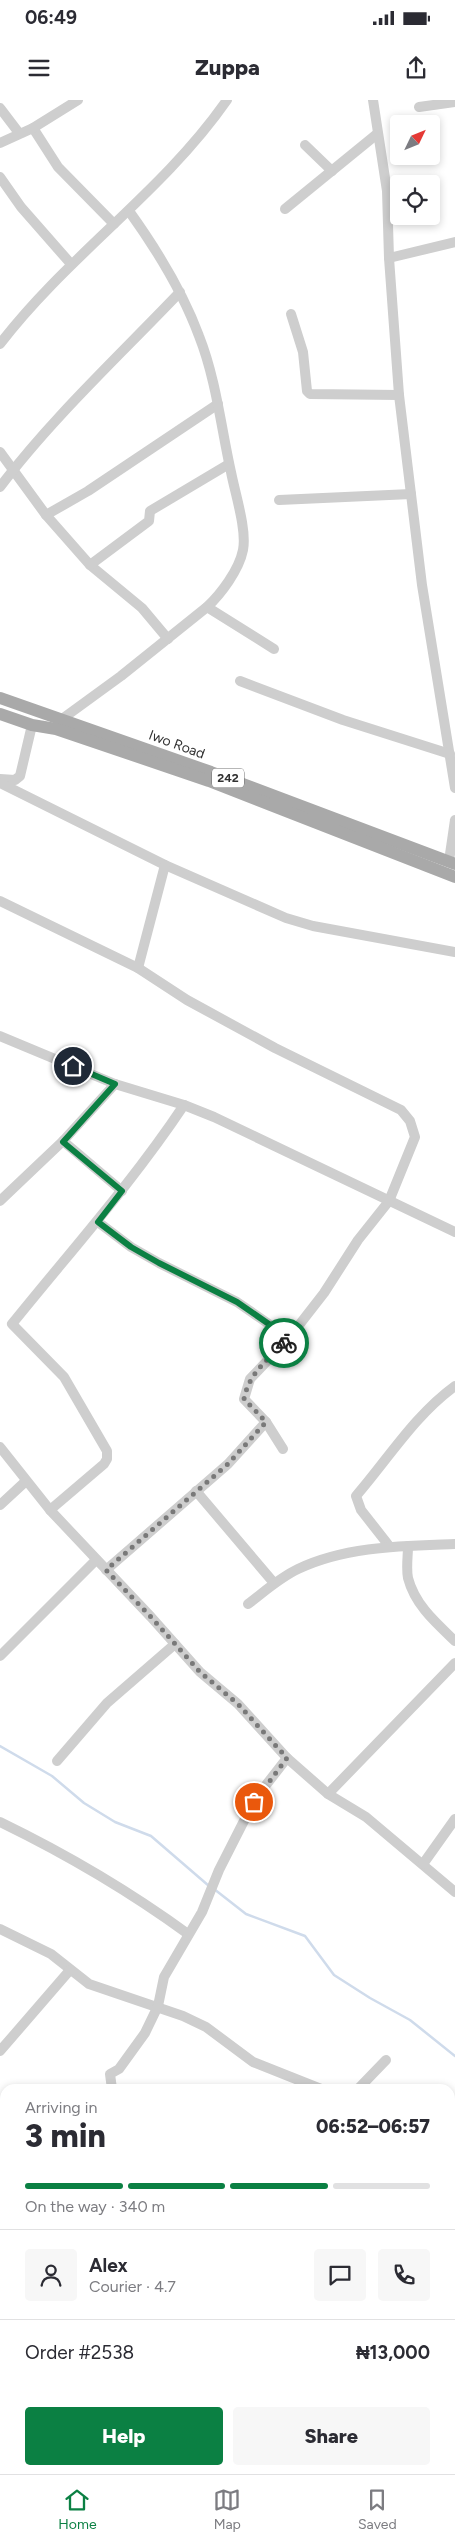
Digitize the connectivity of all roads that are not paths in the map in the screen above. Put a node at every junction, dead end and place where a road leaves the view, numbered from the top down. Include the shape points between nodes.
1 (78, 100) edge
2 (227, 100) edge
3 (373, 100) edge
4 (453, 101) edge
5 (419, 107) dead end
6 (0, 108) edge
7 (33, 128) junction
8 (19, 134) junction
9 (377, 134) junction
10 (0, 143) edge
11 (305, 145) dead end
12 (332, 171) junction
13 (0, 177) edge
14 (285, 209) dead end
15 (129, 211) junction
16 (114, 224) junction
17 (455, 242) edge
18 (389, 258) junction
19 (71, 264) junction
20 (180, 292) junction
21 (291, 314) dead end
22 (2, 336) edge
23 (399, 395) junction
24 (218, 404) junction
25 (0, 452) edge
26 (229, 464) junction
27 (14, 469) junction
28 (0, 488) edge
29 (411, 494) junction
30 (279, 500) dead end
31 (46, 515) junction
32 (90, 565) junction
33 (207, 608) junction
34 (168, 639) junction
35 (274, 649) dead end
36 (240, 681) dead end
37 (0, 698) edge
38 (0, 714) edge
39 (62, 719) junction
40 (32, 725) junction
41 (450, 754) junction
42 (210, 777) junction
43 (0, 779) edge
44 (0, 783) edge
45 (455, 788) edge
46 (455, 820) edge
47 (452, 863) edge
48 (165, 865) junction
49 (455, 877) edge
50 (0, 901) edge
51 (455, 952) edge
52 (138, 968) junction
53 (0, 1036) edge
54 (115, 1084) junction
55 (184, 1105) junction
56 (63, 1142) junction
57 (122, 1191) junction
58 (0, 1201) edge
59 (389, 1201) junction
60 (98, 1222) junction
61 (455, 1232) edge
62 (289, 1338) junction
63 (455, 1386) edge
64 (266, 1422) junction
65 (0, 1447) edge
66 (283, 1449) dead end
67 (26, 1481) junction
68 (196, 1491) junction
69 (0, 1505) edge
70 (50, 1510) junction
71 (455, 1544) edge
72 (390, 1546) junction
73 (408, 1546) junction
74 (96, 1560) junction
75 (106, 1570) junction
76 (274, 1583) junction
77 (248, 1604) dead end
78 (455, 1641) edge
79 (175, 1644) junction
80 (0, 1656) edge
81 (455, 1663) edge
82 (287, 1758) junction
83 (57, 1761) dead end
84 (328, 1794) junction
85 (455, 1819) edge
86 (0, 1822) edge
87 (423, 1864) junction
88 (455, 1892) edge
89 (0, 1929) edge
90 (188, 1934) junction
91 (70, 1970) junction
92 (158, 2006) junction
93 (0, 2051) edge
94 (386, 2060) dead end
95 (111, 2084) edge
96 (309, 2084) edge
97 (363, 2084) edge

1 - 7 street
2 - 15 street via 188,149
3 - 9 street
4 - 5 street
6 - 8 street
7 - 8 street
7 - 16 street via 58,167
8 - 10 street
9 - 12 street
9 - 18 street via 387,191
11 - 12 street
12 - 14 street
13 - 19 street
15 - 16 street
15 - 20 street via 157,250
16 - 19 street
17 - 18 street
18 - 23 street
19 - 22 street
20 - 24 street via 200,336
20 - 27 street
21 - 23 street via 304,352 307,391 310,394
23 - 29 street
24 - 26 street
24 - 31 street
25 - 27 street
26 - 32 street via 150,511 148,521
26 - 33 street via 244,549 239,562
27 - 28 street
27 - 31 street
29 - 30 street
29 - 41 street via 422,585
31 - 32 street
32 - 34 street via 142,608
33 - 34 street
33 - 35 street
34 - 39 street
36 - 41 street via 343,720
37 - 39 main road, Iwo Road / 242
38 - 40 main road, Iwo Road
39 - 42 main road, Iwo Road / 242
40 - 42 main road, Iwo Road via 56,729
40 - 43 street via 20,776 15,780
41 - 45 street
42 - 47 main road, Iwo Road / 242
42 - 49 main road, Iwo Road
44 - 48 street
46 - 47 street
48 - 51 street via 286,918 313,926
48 - 52 street
50 - 52 street
52 - 59 street via 187,1000 275,1048 401,1110 410,1121 415,1137
53 - 54 street
54 - 55 street
54 - 56 street
55 - 57 street
55 - 59 street
56 - 57 street
56 - 58 street
57 - 60 street
59 - 61 street
59 - 62 street
60 - 62 street via 131,1247 237,1302
60 - 70 street via 12,1324 64,1377 107,1451 104,1464
62 - 64 street via 250,1379 246,1388 244,1399
63 - 72 street via 436,1400 356,1496 361,1510
64 - 66 street
64 - 68 street via 228,1464
65 - 67 street
67 - 69 street
67 - 70 street
68 - 75 street
68 - 76 street
70 - 74 street
71 - 73 street
72 - 73 street
72 - 76 street via 326,1558 297,1569
73 - 78 street via 408,1577 418,1600 428,1615
74 - 75 street
74 - 80 street
75 - 79 street
76 - 77 street
79 - 82 street via 204,1676 238,1704
79 - 83 street via 107,1703
81 - 84 street
82 - 84 street
82 - 90 street via 259,1794
84 - 87 street via 366,1817
85 - 87 street
86 - 90 street via 136,1896
87 - 88 street
89 - 91 street via 36,1944
90 - 92 street via 164,1977
91 - 92 street via 100,1990
91 - 93 street
92 - 95 street via 145,2033 119,2069 110,2074
92 - 96 street via 206,2027 254,2062
94 - 97 street

